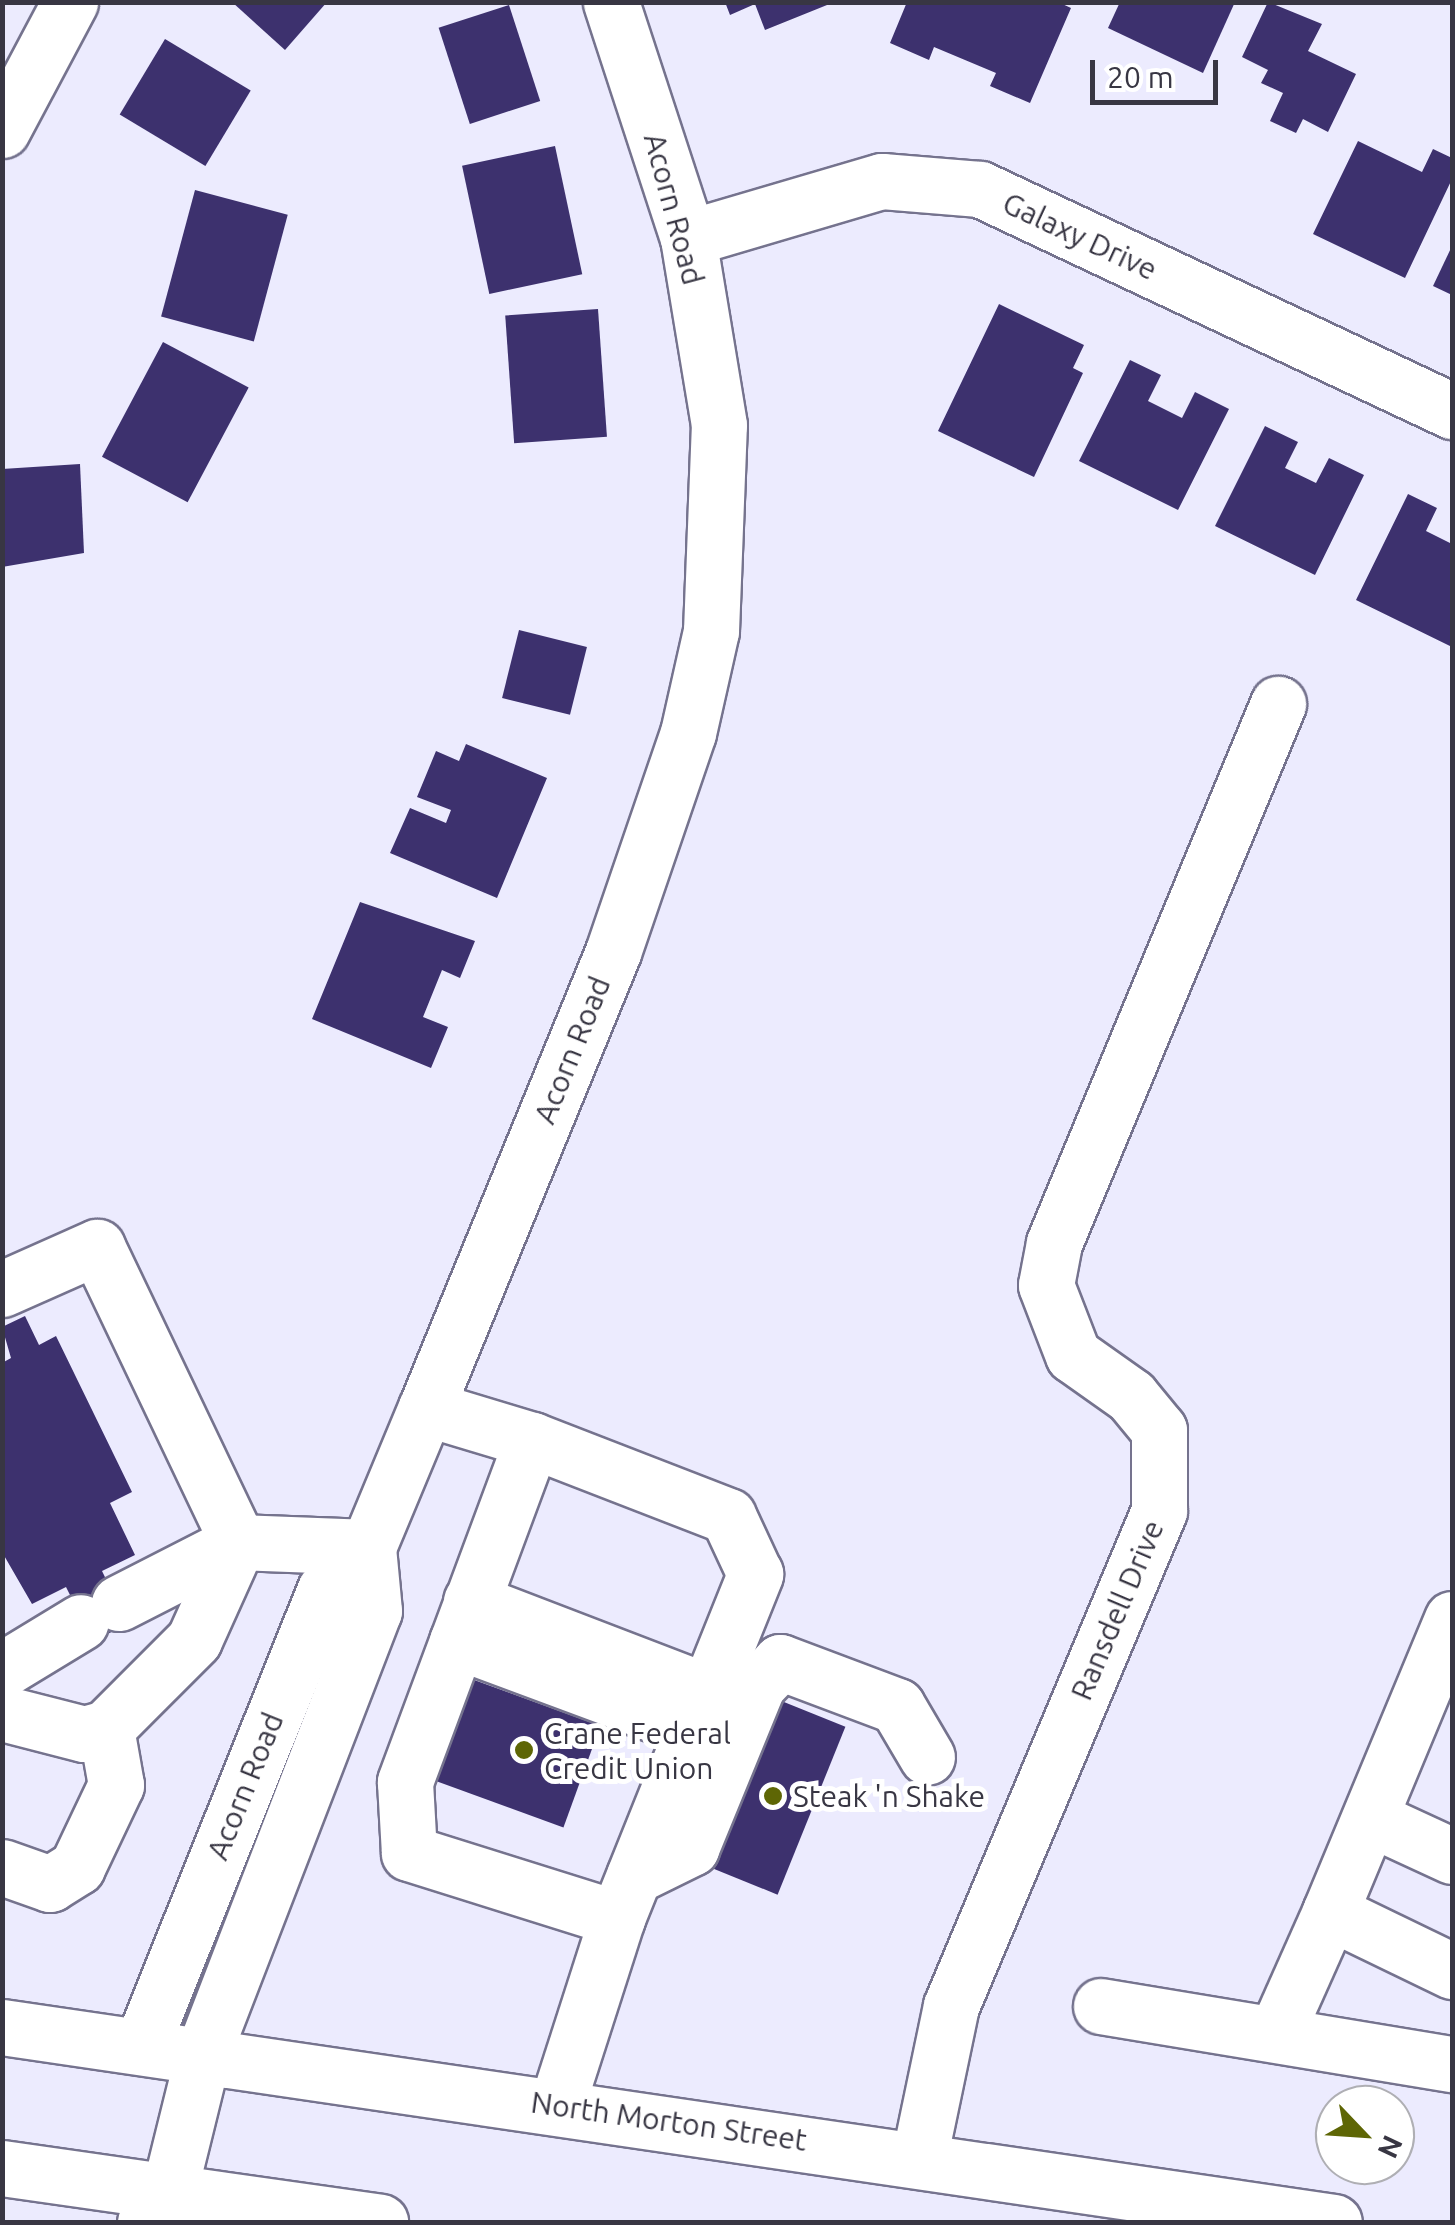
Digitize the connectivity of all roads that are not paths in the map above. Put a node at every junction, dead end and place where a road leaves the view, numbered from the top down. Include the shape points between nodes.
1 (70, 2) edge
2 (612, 2) edge
3 (2, 130) edge
4 (688, 238) junction
5 (1452, 410) edge
6 (1278, 704) dead end
7 (2, 1289) edge
8 (426, 1408) junction
9 (532, 1440) junction
10 (238, 1542) junction
11 (368, 1547) junction
12 (1452, 1618) edge
13 (463, 1621) junction
14 (2, 1670) edge
15 (700, 1711) junction
16 (2, 1713) edge
17 (1437, 1716) edge
18 (106, 1728) junction
19 (927, 1757) dead end
20 (1374, 1820) junction
21 (1452, 1856) edge
22 (2, 1866) edge
23 (625, 1897) junction
24 (1330, 1912) junction
25 (1452, 1971) edge
26 (1102, 2006) dead end
27 (2, 2027) edge
28 (1278, 2029) junction
29 (142, 2042) junction
30 (204, 2051) junction
31 (1452, 2064) edge
32 (557, 2105) junction
33 (919, 2158) junction
34 (2, 2168) edge
35 (157, 2207) edge
36 (380, 2222) edge
37 (1334, 2222) edge

1 - 3 street
2 - 4 street, Acorn Road
4 - 5 street, Galaxy Drive via 882,181 980,189
4 - 8 street, Acorn Road via 719,426 720,528 696,699 619,936
6 - 33 street, Ransdell Drive via 1054,1243 1046,1285 1073,1355 1130,1396 1158,1430 1159,1511 951,2006
7 - 10 street via 97,1247
8 - 9 street
8 - 11 street, Acorn Road
9 - 13 street
9 - 15 street via 728,1516 755,1574
10 - 11 street
10 - 14 street
10 - 18 street via 194,1640
11 - 29 street, Acorn Road via 324,1590
11 - 30 street via 374,1611
12 - 17 street
13 - 15 street
13 - 23 street via 405,1782 408,1852
15 - 23 street
16 - 18 street via 84,1734
17 - 20 street
18 - 22 street via 116,1785 77,1867 50,1884
19 - 23 street via 896,1706 780,1662 758,1685 691,1848
20 - 21 street
20 - 24 street
23 - 32 street
24 - 25 street
24 - 28 street
26 - 28 street
27 - 29 street, North Morton Street
28 - 31 street
29 - 30 street, North Morton Street
30 - 32 street, North Morton Street
30 - 35 street
32 - 33 street, North Morton Street
33 - 37 street, North Morton Street
34 - 35 street
35 - 36 street

